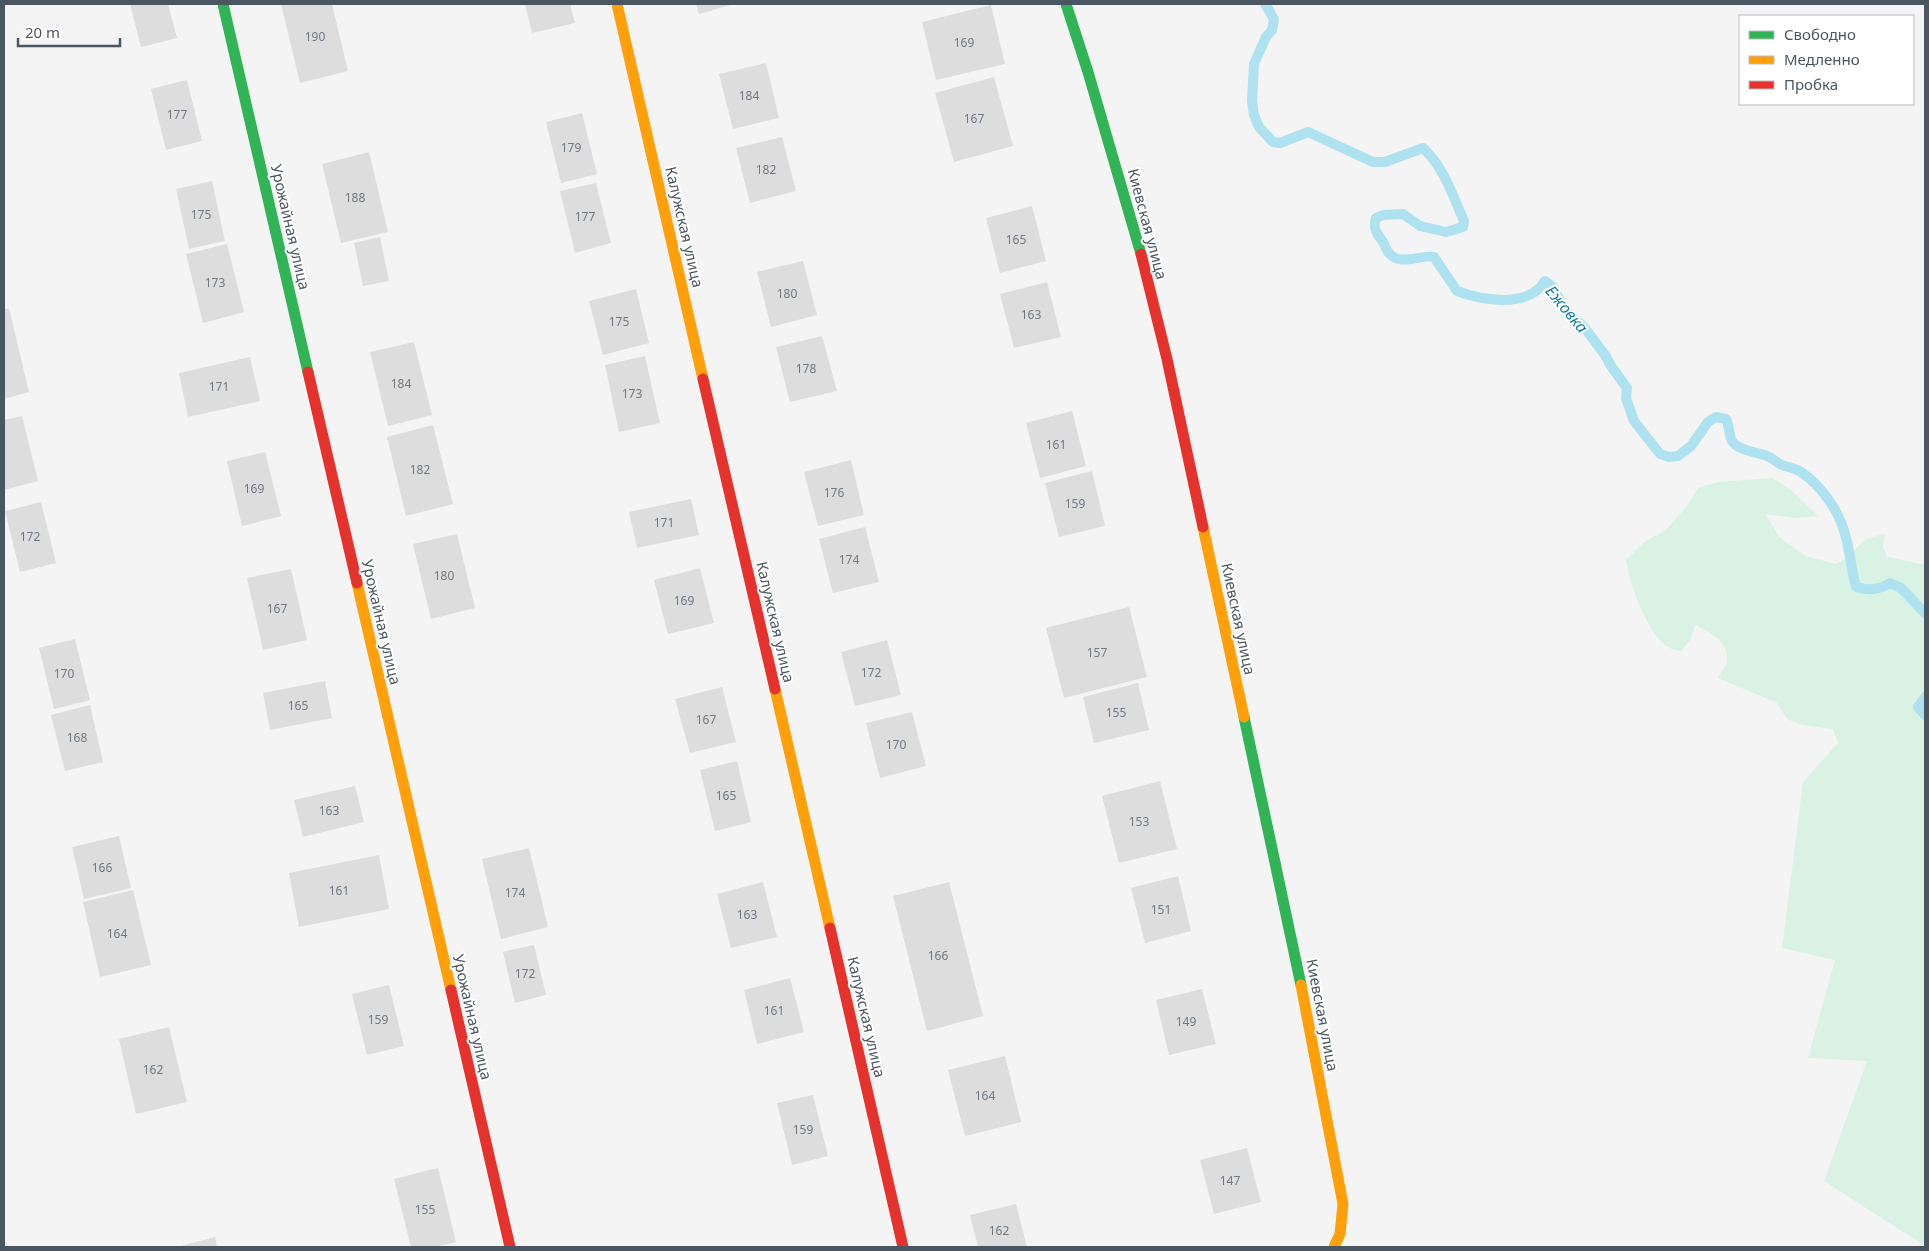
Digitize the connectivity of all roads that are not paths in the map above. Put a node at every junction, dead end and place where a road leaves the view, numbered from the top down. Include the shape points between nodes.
1 (223, 4) edge
2 (617, 4) edge
3 (1066, 4) edge
4 (510, 1247) edge
5 (903, 1247) edge
6 (1334, 1247) edge

1 - 4 street, Урожайная улица
2 - 5 street, Калужская улица
3 - 6 street, Киевская улица via 1137,237 1175,397 1313,1041 1342,1204 1340,1234

